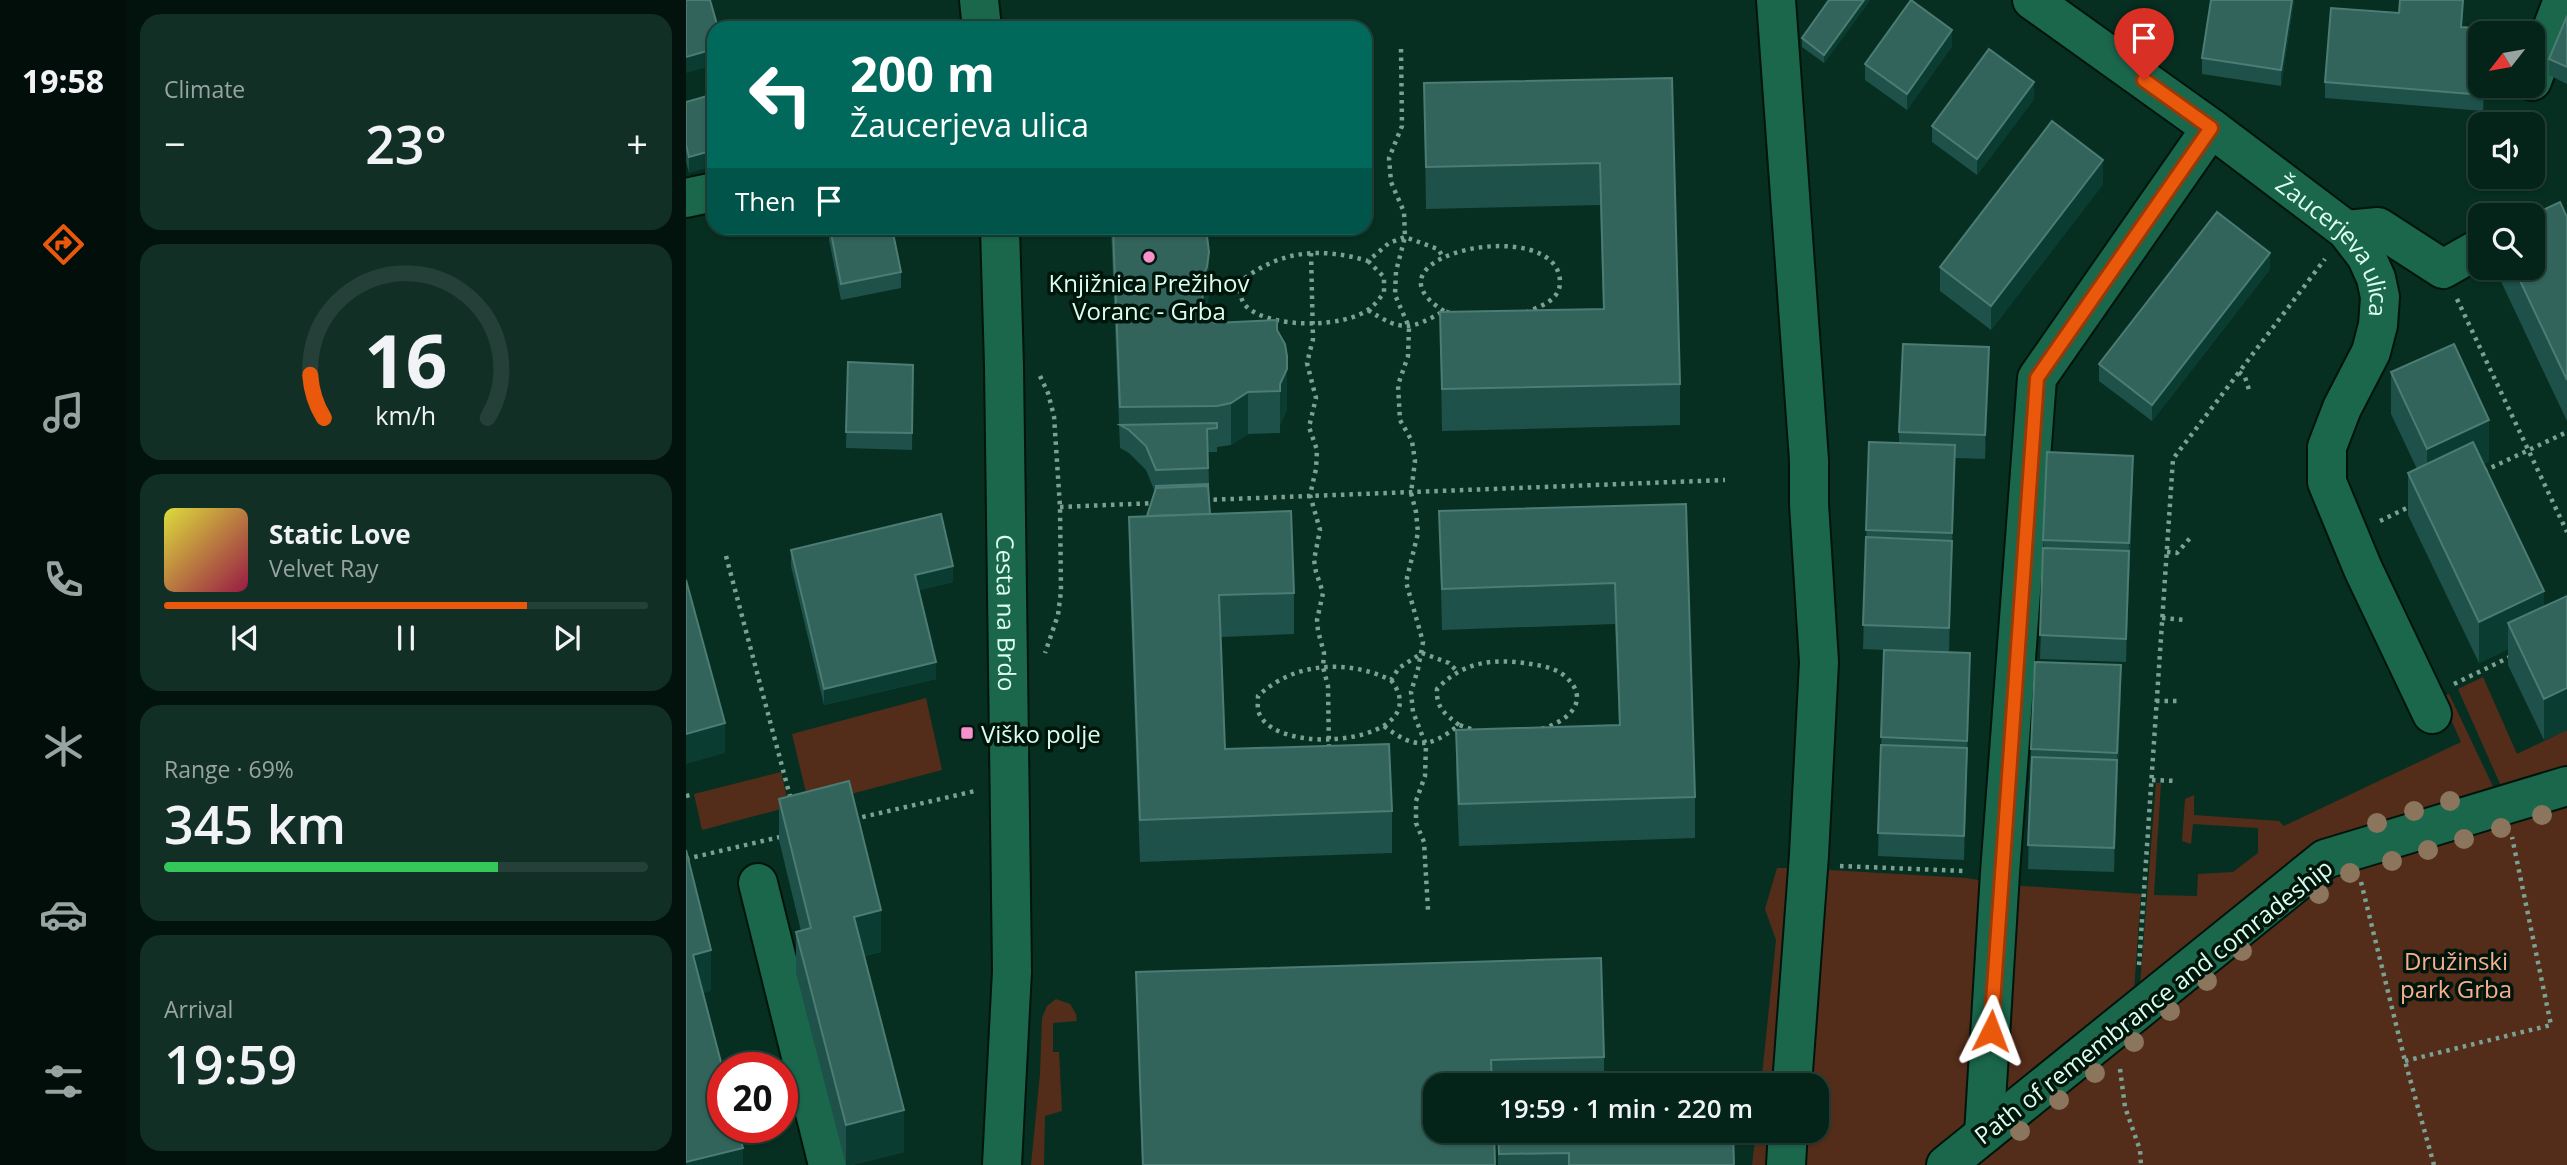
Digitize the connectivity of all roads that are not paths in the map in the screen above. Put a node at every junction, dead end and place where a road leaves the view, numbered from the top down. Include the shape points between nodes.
1 (979, 0) edge
2 (1776, 0) edge
3 (2032, 0) edge
4 (2563, 0) edge
5 (981, 21) edge
6 (2545, 47) edge
7 (2211, 128) junction
8 (707, 194) edge
9 (686, 198) edge
10 (2346, 230) junction
11 (1000, 235) edge
12 (2468, 255) edge
13 (2428, 705) road end
14 (2567, 786) edge
15 (758, 883) dead end
16 (1793, 1073) edge
17 (1984, 1134) junction
18 (1787, 1143) edge
19 (828, 1165) edge
20 (1002, 1165) edge
21 (1786, 1165) edge
22 (1947, 1165) edge

1 - 5 street
2 - 16 street via 1819,662
3 - 7 street, Žaucerjeva ulica
4 - 6 street
7 - 10 street, Žaucerjeva ulica
7 - 17 street via 2037,378
8 - 9 street
10 - 12 street via 2378,227 2444,269
10 - 13 street, Žaucerjeva ulica via 2376,278 2378,325 2371,352 2327,447 2327,482
11 - 20 street, Cesta na Brdo via 1012,971
14 - 17 street, Path of remembrance and comradeship via 2325,859
15 - 19 street
17 - 22 street, Path of remembrance and comradeship
18 - 21 street

